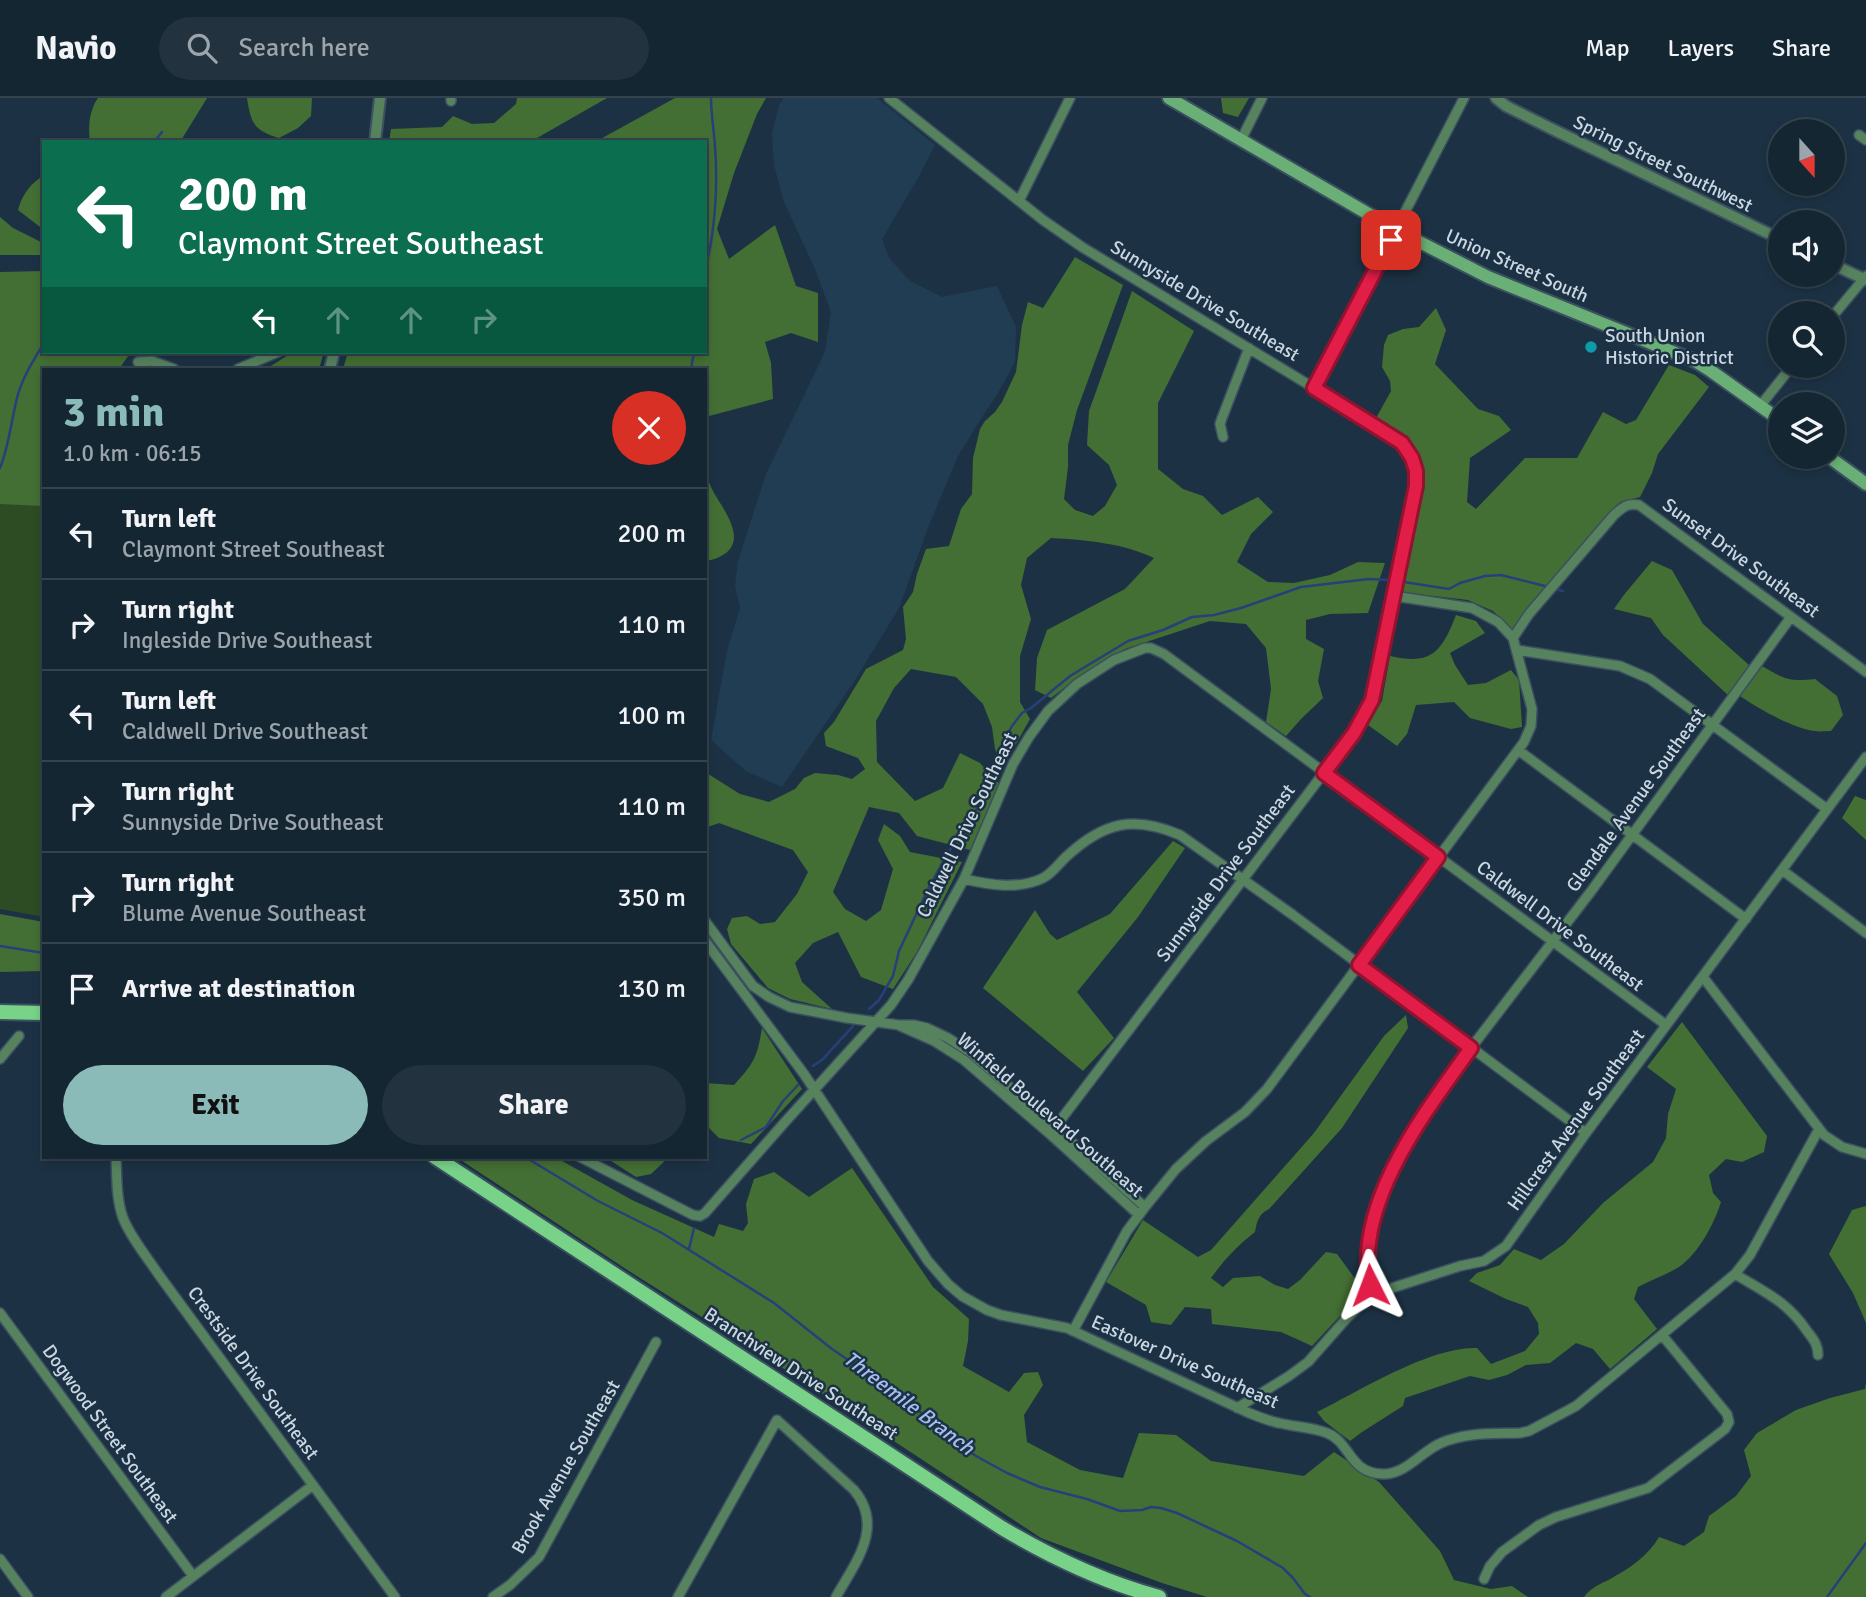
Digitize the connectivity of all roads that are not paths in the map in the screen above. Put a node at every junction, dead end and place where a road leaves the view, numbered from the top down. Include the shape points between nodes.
1 (380, 98) edge
2 (889, 98) edge
3 (1070, 98) edge
4 (1169, 98) edge
5 (1262, 98) edge
6 (1464, 98) edge
7 (1496, 98) edge
8 (375, 140) edge
9 (1241, 140) junction
10 (1019, 201) junction
11 (1396, 230) junction
12 (1768, 233) edge
13 (1845, 270) edge
14 (1865, 278) edge
15 (1845, 302) edge
16 (1249, 348) junction
17 (273, 354) edge
18 (138, 362) dead end
19 (171, 368) edge
20 (239, 368) edge
21 (1782, 378) edge
22 (1314, 388) junction
23 (1760, 406) junction
24 (1768, 412) edge
25 (1223, 437) dead end
26 (1845, 469) edge
27 (1866, 484) edge
28 (1394, 596) junction
29 (1791, 617) junction
30 (1515, 634) junction
31 (1517, 650) junction
32 (1866, 672) edge
33 (1712, 725) junction
34 (1518, 750) junction
35 (1866, 757) edge
36 (1324, 773) junction
37 (1827, 809) junction
38 (1632, 835) junction
39 (1438, 857) junction
40 (1782, 870) junction
41 (964, 880) junction
42 (1243, 880) junction
43 (1746, 919) junction
44 (707, 924) edge
45 (1866, 933) edge
46 (1552, 942) junction
47 (707, 944) edge
48 (1359, 965) junction
49 (1703, 976) junction
50 (0, 1012) edge
51 (42, 1013) edge
52 (876, 1022) junction
53 (1666, 1025) junction
54 (19, 1035) dead end
55 (1471, 1048) junction
56 (0, 1059) edge
57 (814, 1090) junction
58 (1819, 1129) junction
59 (1053, 1131) junction
60 (1586, 1133) junction
61 (1866, 1154) edge
62 (116, 1159) edge
63 (438, 1159) edge
64 (584, 1159) edge
65 (1142, 1211) junction
66 (1735, 1274) junction
67 (1372, 1298) junction
68 (0, 1313) edge
69 (1073, 1331) junction
70 (1662, 1335) junction
71 (656, 1342) dead end
72 (1818, 1355) dead end
73 (1237, 1408) junction
74 (313, 1485) junction
75 (0, 1559) edge
76 (193, 1576) junction
77 (1484, 1579) dead end
78 (28, 1597) edge
79 (166, 1597) edge
80 (395, 1597) edge
81 (493, 1597) edge
82 (678, 1597) edge
83 (836, 1597) edge
84 (1159, 1597) edge

1 - 8 street
2 - 10 street, Sunnyside Drive Southeast
3 - 10 street
4 - 9 main road, Union Street South
5 - 9 street
6 - 11 street
7 - 12 street, Spring Street Southwest
9 - 11 main road, Union Street South
10 - 16 street, Sunnyside Drive Southeast via 1082,247
11 - 22 street
11 - 23 main road, Union Street South via 1488,277 1695,361
13 - 14 street
14 - 15 street
16 - 22 street, Sunnyside Drive Southeast
16 - 25 street via 1220,424
17 - 20 street
18 - 19 street
21 - 23 street
22 - 28 street, Sunnyside Drive Southeast via 1393,436 1412,458 1416,486
23 - 24 main road, Union Street South
26 - 27 main road
28 - 30 street via 1472,608
28 - 36 street, Sunnyside Drive Southeast via 1372,700
29 - 30 street, Sunset Drive Southeast via 1639,505 1630,503 1614,515
29 - 32 street, Sunset Drive Southeast
29 - 33 street, Glendale Avenue Southeast
30 - 31 street
31 - 33 street via 1630,670 1650,679
31 - 34 street via 1532,718
33 - 37 street
33 - 38 street, Glendale Avenue Southeast
34 - 38 street
34 - 39 street
35 - 37 street, Hillcrest Avenue Southeast
36 - 39 street, Caldwell Drive Southeast
36 - 41 street, Caldwell Drive Southeast via 1164,654 1151,648 1136,650 1077,684 1048,711 1013,764
36 - 42 street, Sunnyside Drive Southeast
37 - 40 street, Hillcrest Avenue Southeast
38 - 43 street
38 - 46 street, Glendale Avenue Southeast
39 - 46 street, Caldwell Drive Southeast
39 - 48 street
40 - 43 street, Hillcrest Avenue Southeast
40 - 45 street
41 - 42 street via 1027,884 1050,874 1100,832 1132,824 1153,825 1180,835
41 - 52 street, Caldwell Drive Southeast via 908,980
42 - 48 street
42 - 59 street, Sunnyside Drive Southeast
43 - 49 street, Hillcrest Avenue Southeast
44 - 52 street, Winfield Boulevard Southeast via 753,986 769,998 790,1007
46 - 53 street, Caldwell Drive Southeast
46 - 55 street, Glendale Avenue Southeast
47 - 57 street, Eastover Drive Southeast
48 - 55 street
48 - 65 street via 1267,1089 1176,1169
49 - 53 street, Hillcrest Avenue Southeast
49 - 58 street
50 - 51 main road
52 - 57 street, Caldwell Drive Southeast
52 - 59 street, Winfield Boulevard Southeast via 899,1025 952,1051
53 - 60 street, Hillcrest Avenue Southeast
54 - 56 street
55 - 60 street
55 - 67 street, Glendale Avenue Southeast via 1406,1143 1380,1201 1366,1257
57 - 64 street, Caldwell Drive Southeast via 700,1216
57 - 69 street, Eastover Drive Southeast via 948,1284 987,1310
58 - 61 street via 1833,1142
58 - 66 street, Eastover Drive Southeast
59 - 65 street, Winfield Boulevard Southeast
60 - 67 street, Hillcrest Avenue Southeast via 1502,1250 1484,1261
62 - 74 street, Crestside Drive Southeast via 120,1207 131,1234
63 - 84 main road, Branchview Drive Southeast via 1002,1528 1105,1580
65 - 69 street
66 - 70 street, Eastover Drive Southeast
66 - 72 street via 1796,1315 1818,1346
67 - 73 street, Hillcrest Avenue Southeast via 1361,1304 1308,1362
68 - 76 street, Dogwood Street Southeast
69 - 73 street, Eastover Drive Southeast
70 - 73 street, Eastover Drive Southeast via 1554,1419 1520,1433 1457,1437 1389,1473 1368,1471 1355,1463 1328,1433
70 - 77 street via 1727,1414 1725,1429 1648,1488 1539,1525 1502,1552
71 - 81 street, Brook Avenue Southeast via 540,1557
74 - 76 street
74 - 80 street, Crestside Drive Southeast
75 - 78 street
76 - 79 street
82 - 83 street via 777,1420 859,1495 866,1513 865,1543

